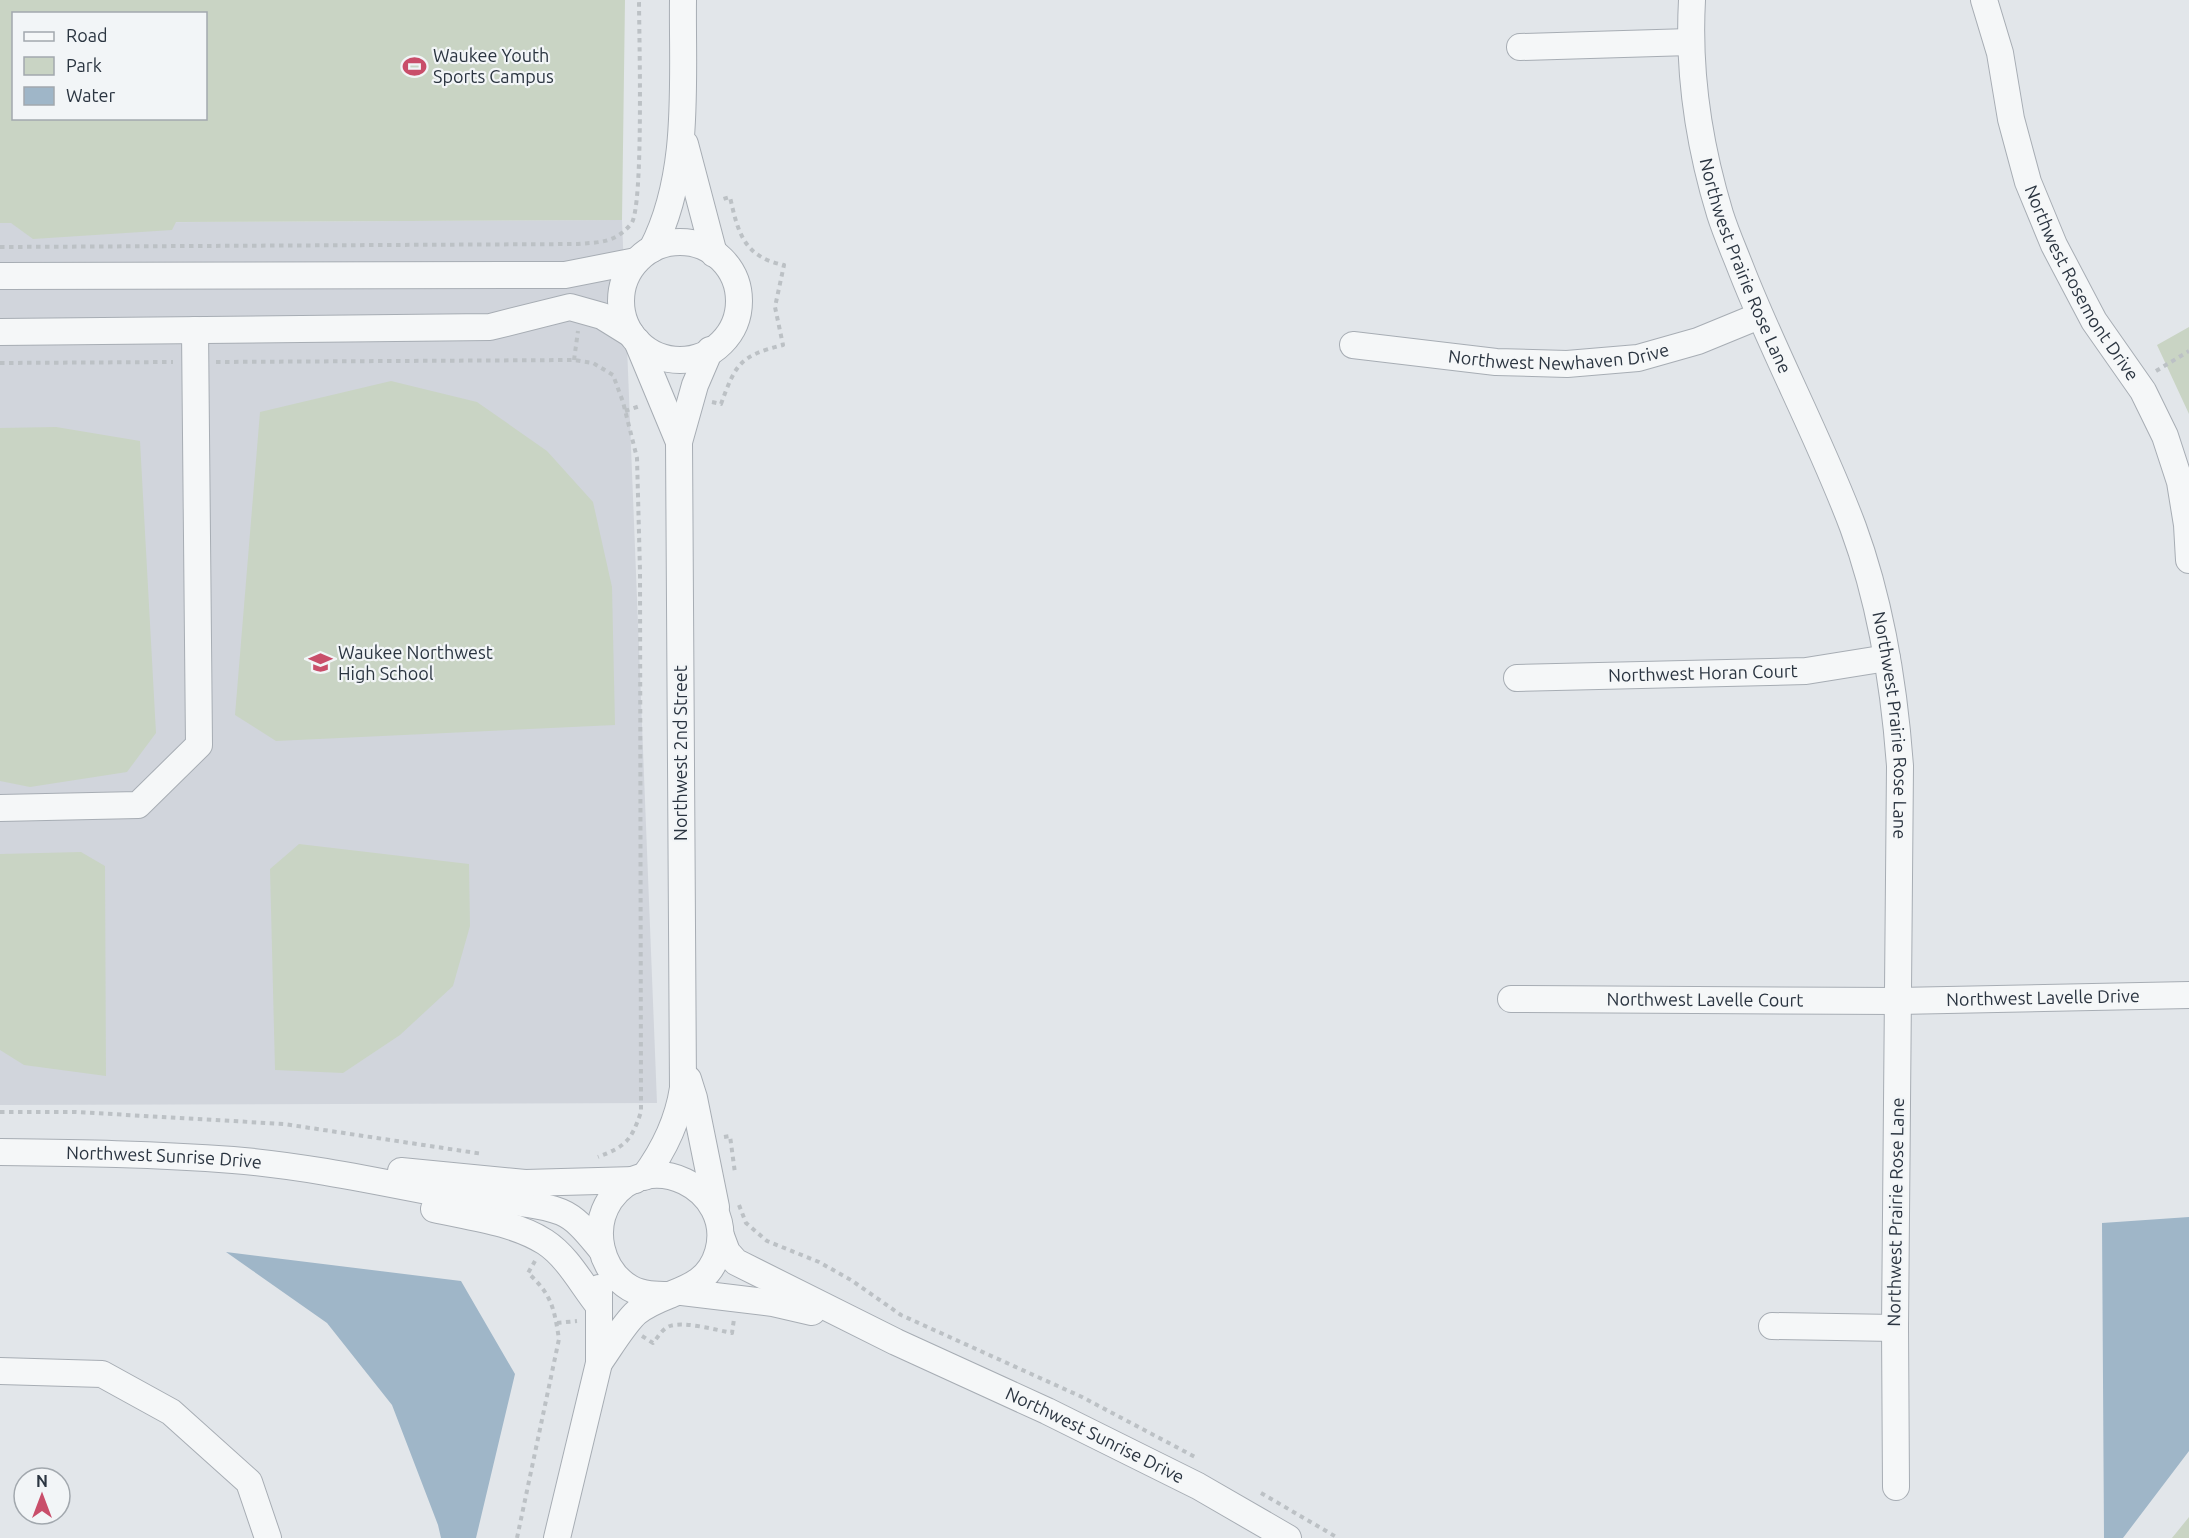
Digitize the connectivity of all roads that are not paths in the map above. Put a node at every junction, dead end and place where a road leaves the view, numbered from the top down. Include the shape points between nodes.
1 (682, 0) edge
2 (1692, 0) edge
3 (1984, 0) edge
4 (1690, 42) junction
5 (1520, 47) dead end
6 (682, 132) junction
7 (714, 254) junction
8 (644, 255) junction
9 (517, 275) junction
10 (0, 276) edge
11 (1760, 316) junction
12 (522, 318) junction
13 (195, 330) junction
14 (0, 332) edge
15 (634, 338) junction
16 (1353, 345) dead end
17 (711, 350) junction
18 (679, 442) junction
19 (2189, 560) edge
20 (1887, 658) junction
21 (1517, 678) dead end
22 (0, 808) edge
23 (2189, 995) edge
24 (1511, 999) dead end
25 (1898, 1001) junction
26 (683, 1064) junction
27 (0, 1152) edge
28 (326, 1173) junction
29 (639, 1179) junction
30 (720, 1229) junction
31 (602, 1253) junction
32 (676, 1293) junction
33 (598, 1306) junction
34 (1772, 1326) dead end
35 (1895, 1328) junction
36 (896, 1342) junction
37 (599, 1363) junction
38 (0, 1371) edge
39 (1896, 1487) dead end
40 (268, 1538) edge
41 (557, 1538) edge
42 (1288, 1538) edge

1 - 6 street, Northwest 2nd Street
2 - 4 street, Northwest Prairie Rose Lane
3 - 19 street, Northwest Rosemont Drive via 2000,53 2028,182 2054,245 2094,321 2137,383 2165,436 2180,482
4 - 5 street
4 - 11 street, Northwest Prairie Rose Lane via 1700,134 1720,215
6 - 7 street, Northwest 2nd Street
6 - 8 street, Northwest 2nd Street via 664,226
7 - 8 street, Northwest 2nd Street via 691,243 671,242
7 - 17 street, Northwest 2nd Street via 734,278 739,296 730,333
8 - 9 street via 564,275
8 - 15 street, Northwest 2nd Street via 625,277 621,296 622,316
9 - 10 street
9 - 12 street via 527,294
11 - 16 street, Northwest Newhaven Drive via 1698,341 1638,358 1567,364 1496,362
11 - 20 street, Northwest Prairie Rose Lane via 1853,527 1876,599
12 - 13 street via 490,327
12 - 15 street via 570,307 602,316
13 - 14 street
13 - 22 street via 199,745 138,806
15 - 17 street, Northwest 2nd Street via 644,349 662,358 700,357
15 - 18 street, Northwest 2nd Street
17 - 18 street, Northwest 2nd Street via 695,385
18 - 26 street, Northwest 2nd Street
20 - 21 street, Northwest Horan Court via 1806,671
20 - 25 street, Northwest Prairie Rose Lane via 1900,766
23 - 25 street, Northwest Lavelle Drive
24 - 25 street, Northwest Lavelle Court
25 - 35 street, Northwest Prairie Rose Lane
26 - 29 street, Northwest 2nd Street via 679,1111 659,1157
26 - 30 street, Northwest 2nd Street via 694,1098
27 - 28 street, Northwest Sunrise Drive via 222,1160
28 - 29 street, Northwest Sunrise Drive via 376,1168 525,1183
28 - 31 street, Northwest Sunrise Drive via 474,1200 548,1208 576,1222
28 - 33 street via 360,1192 500,1224 530,1235 561,1257
29 - 30 street via 664,1175 683,1179 700,1189 712,1204
29 - 31 street via 625,1185 611,1199 602,1218
30 - 32 street via 718,1252 711,1268 700,1281
30 - 36 street, Northwest Sunrise Drive via 727,1252 735,1262
31 - 32 street via 615,1275 631,1288 650,1295
31 - 33 street
32 - 36 street, Northwest Sunrise Drive via 773,1302
32 - 37 street via 635,1314
33 - 37 street
34 - 35 street
35 - 39 street, Northwest Prairie Rose Lane
36 - 42 street, Northwest Sunrise Drive via 1198,1486
37 - 41 street
38 - 40 street via 102,1374 171,1412 249,1482

